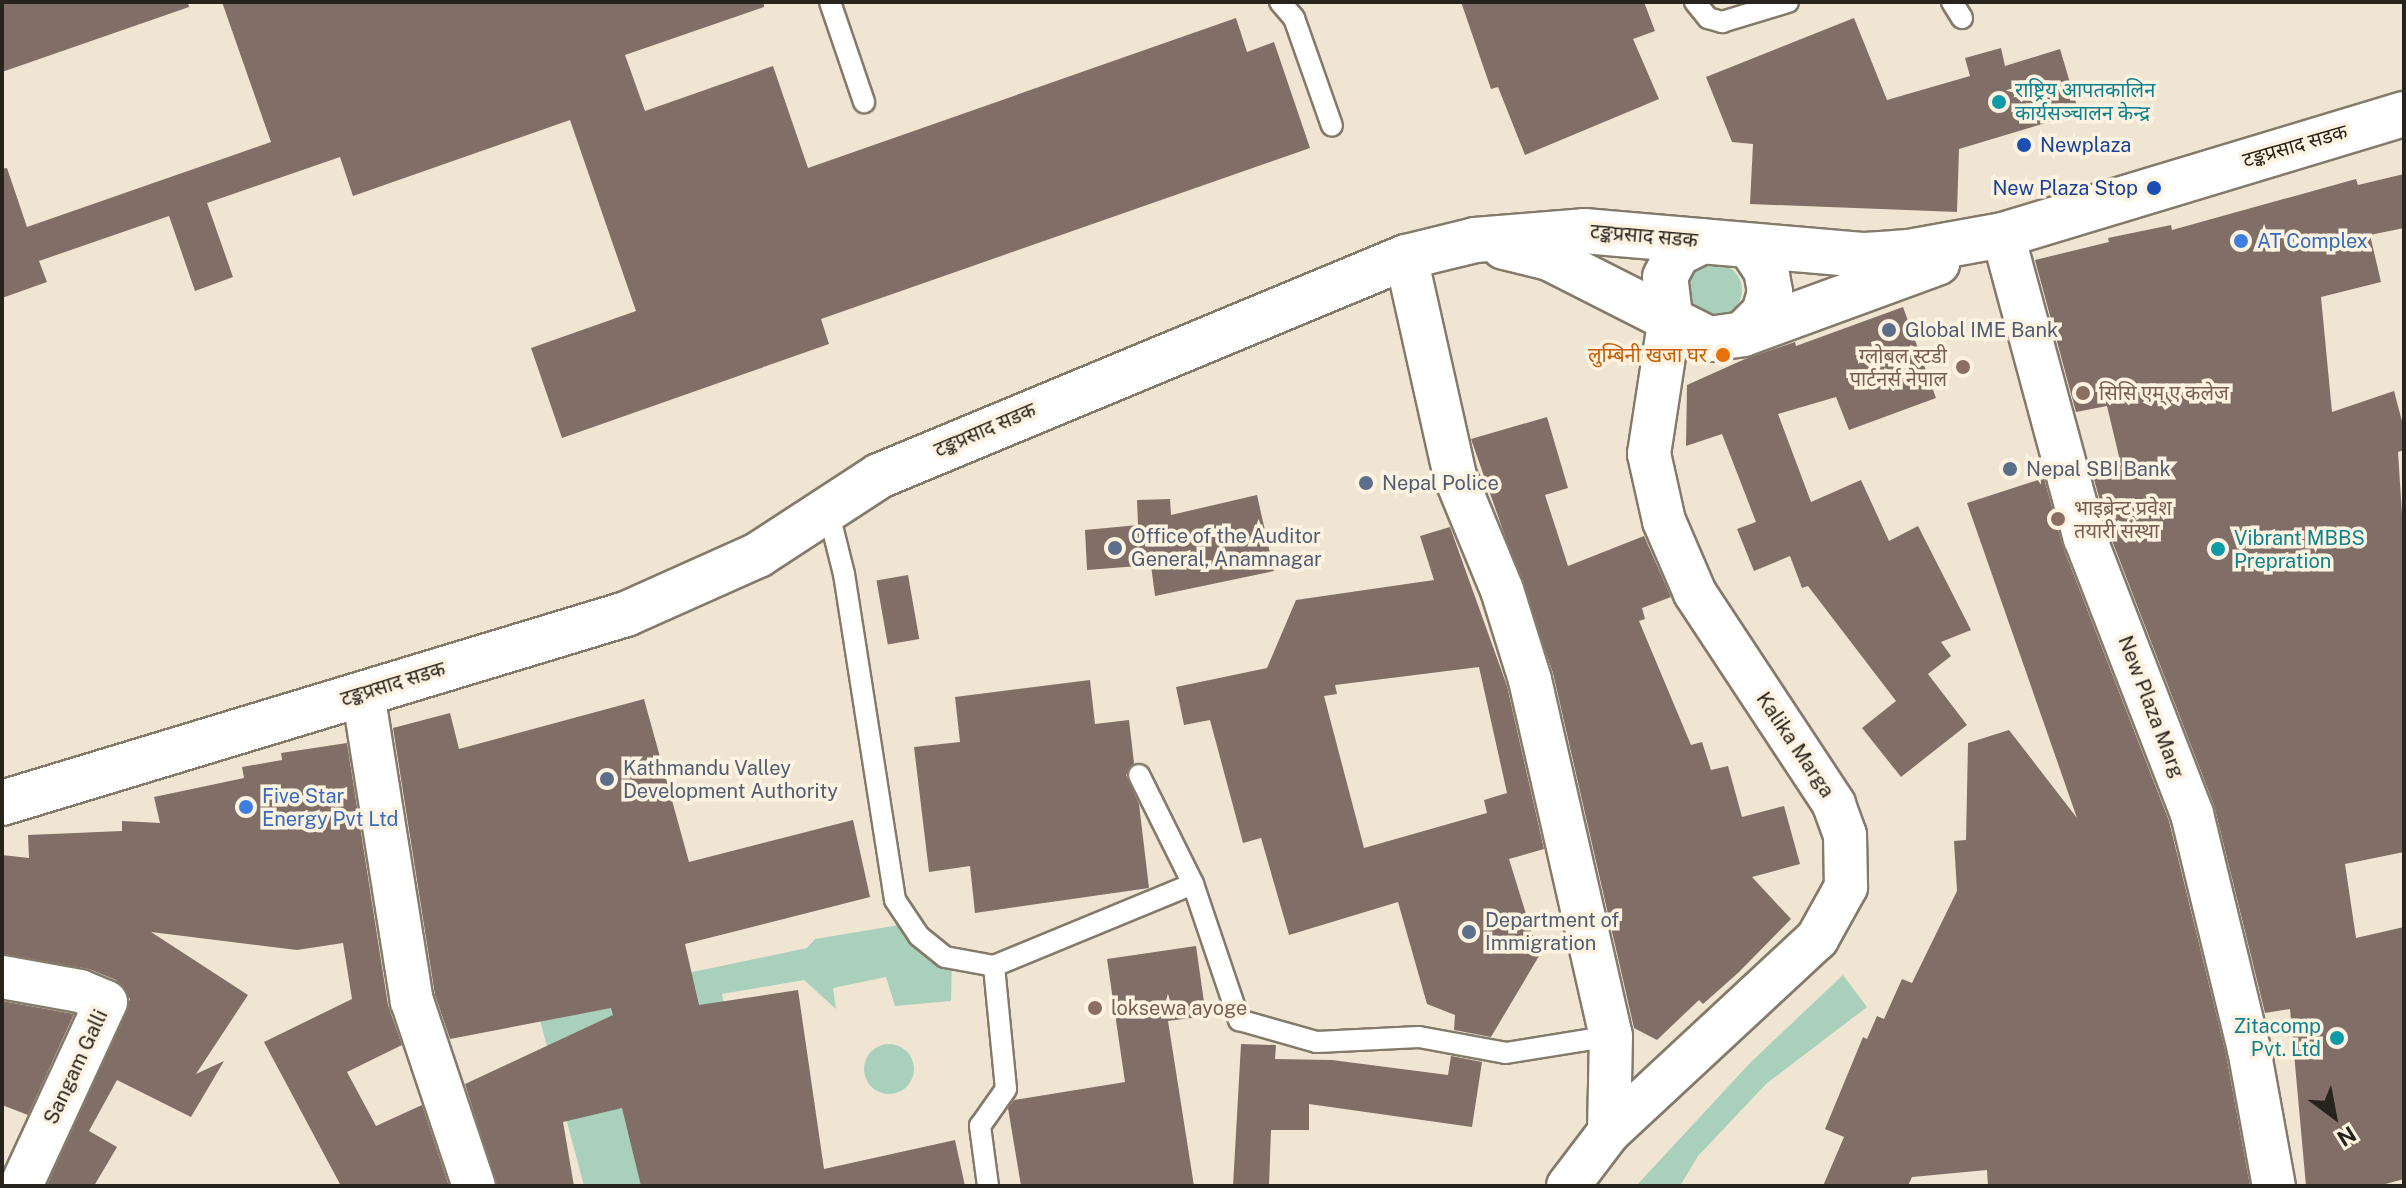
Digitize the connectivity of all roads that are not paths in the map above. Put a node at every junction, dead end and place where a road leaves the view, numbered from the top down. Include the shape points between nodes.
1 (830, 2) edge
2 (1280, 2) edge
3 (1695, 2) edge
4 (1788, 2) edge
5 (864, 102) dead end
6 (2404, 114) edge
7 (1332, 126) dead end
8 (2003, 235) junction
9 (1475, 240) junction
10 (1702, 241) junction
11 (1750, 246) junction
12 (1406, 257) junction
13 (1670, 316) junction
14 (1743, 334) junction
15 (1653, 408) junction
16 (827, 506) junction
17 (363, 693) junction
18 (1139, 775) dead end
19 (2, 803) edge
20 (1193, 884) junction
21 (994, 966) junction
22 (2, 977) edge
23 (1611, 1036) junction
24 (1609, 1132) junction
25 (21, 1186) edge
26 (474, 1186) edge
27 (988, 1186) edge
28 (1568, 1186) edge
29 (2274, 1186) edge

1 - 5 lane
2 - 7 lane via 1294,18
3 - 4 lane via 1708,18 1722,22
6 - 8 street, टङ्कप्रसाद सडक
8 - 11 street, टङ्कप्रसाद सडक via 1865,255
8 - 14 street, टङ्कप्रसाद सडक
8 - 29 street, New Plaza Marg via 2085,538 2192,814 2249,1049
9 - 10 street, टङ्कप्रसाद सडक via 1622,231
9 - 12 street, टङ्कप्रसाद सडक
9 - 13 street, टङ्कप्रसाद सडक via 1549,258
10 - 11 street, टङ्कप्रसाद सडक
10 - 13 street via 1677,254 1665,277
11 - 14 street via 1766,270 1770,292 1764,313
12 - 16 street, टङ्कप्रसाद सडक via 957,441
12 - 23 street via 1455,476 1502,590 1530,680
13 - 14 street, टङ्कप्रसाद सडक via 1687,331 1709,339
13 - 15 street, Kalika Marga
14 - 15 street via 1702,353 1675,376
15 - 24 street, Kalika Marga via 1652,468 1664,521 1695,593 1834,804 1848,861 1846,887 1817,939
16 - 17 street, टङ्कप्रसाद सडक via 758,555 691,589 626,614
16 - 21 lane via 844,574 895,900 919,936 945,957
17 - 19 street, टङ्कप्रसाद सडक
17 - 26 street via 412,1001
18 - 20 lane
20 - 21 lane
20 - 23 lane via 1239,1020 1317,1042 1419,1037 1506,1053
21 - 27 lane via 1006,1089 980,1126
22 - 25 street, Sangam Galli via 80,991 106,1002
23 - 24 street
24 - 28 street, Kalika Marga

